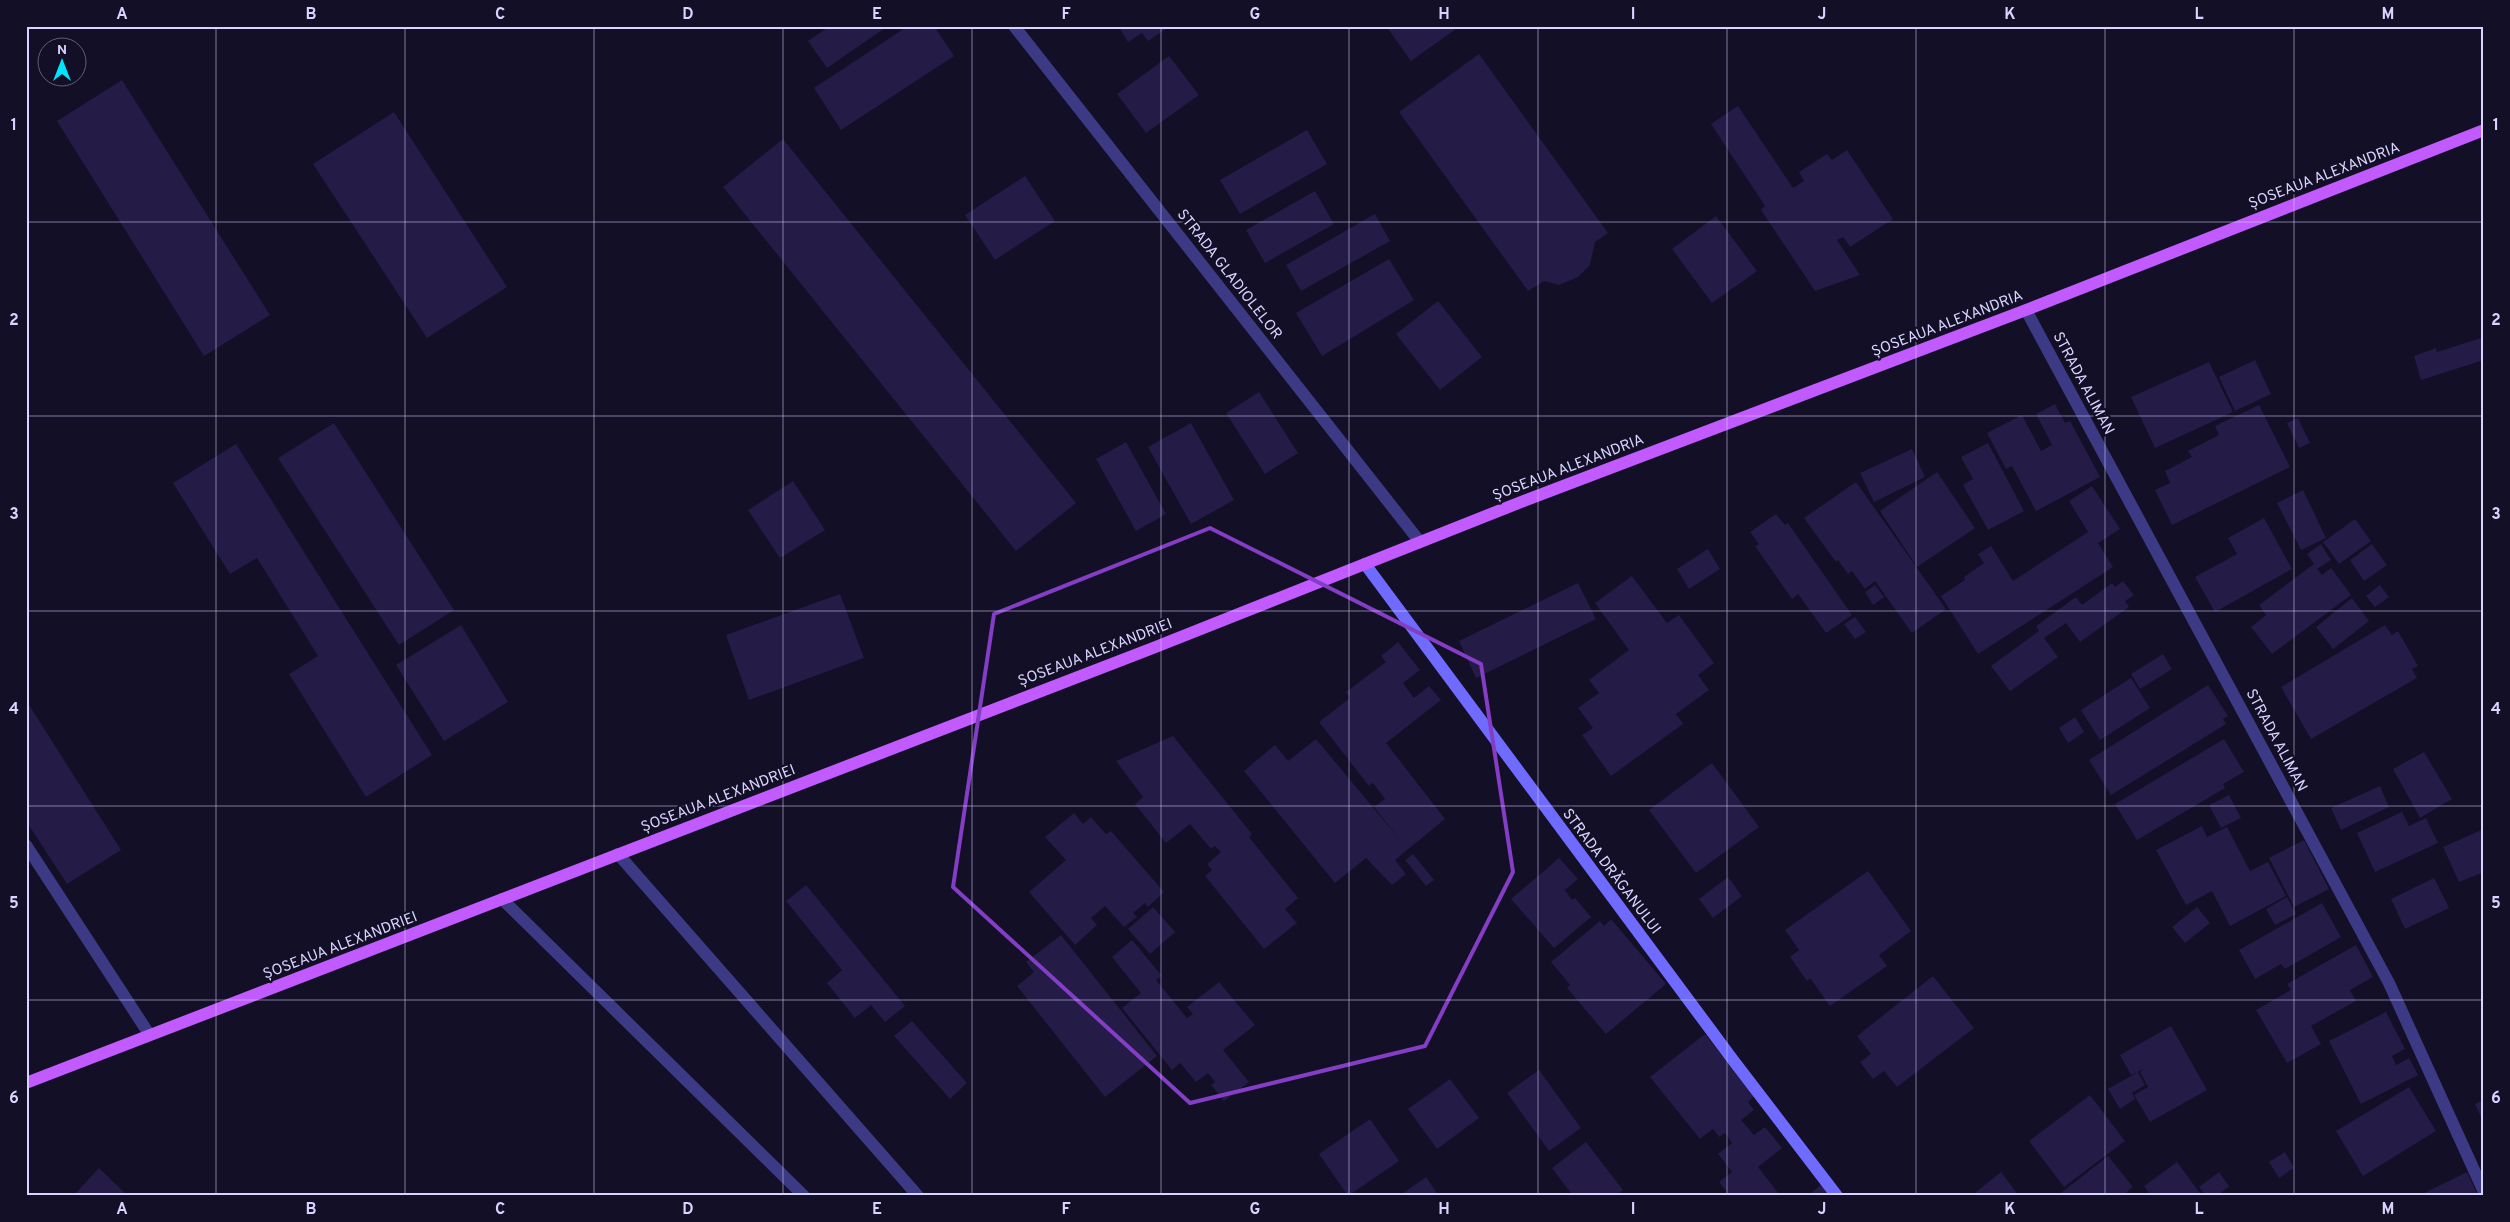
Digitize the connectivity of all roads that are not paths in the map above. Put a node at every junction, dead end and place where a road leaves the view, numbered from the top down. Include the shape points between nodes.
1 (1014, 26) edge
2 (2484, 130) edge
3 (2026, 310) junction
4 (1420, 542) junction
5 (1365, 564) junction
6 (26, 845) edge
7 (618, 854) junction
8 (502, 899) junction
9 (149, 1034) junction
10 (26, 1083) edge
11 (2484, 1192) edge
12 (804, 1196) edge
13 (918, 1196) edge
14 (1837, 1196) edge

1 - 4 street, STRADA GLADIOLELOR
2 - 3 main road, ȘOSEAUA ALEXANDRIA
3 - 4 main road, ȘOSEAUA ALEXANDRIA
3 - 11 street, STRADA ALIMAN via 2389,983
4 - 5 main road, ȘOSEAUA ALEXANDRIEI
5 - 7 main road, ȘOSEAUA ALEXANDRIEI
5 - 14 street, STRADA DRĂGANULUI
6 - 9 street
7 - 8 main road, ȘOSEAUA ALEXANDRIEI
7 - 13 street
8 - 9 main road, ȘOSEAUA ALEXANDRIEI
8 - 12 street
9 - 10 main road, ȘOSEAUA ALEXANDRIEI

